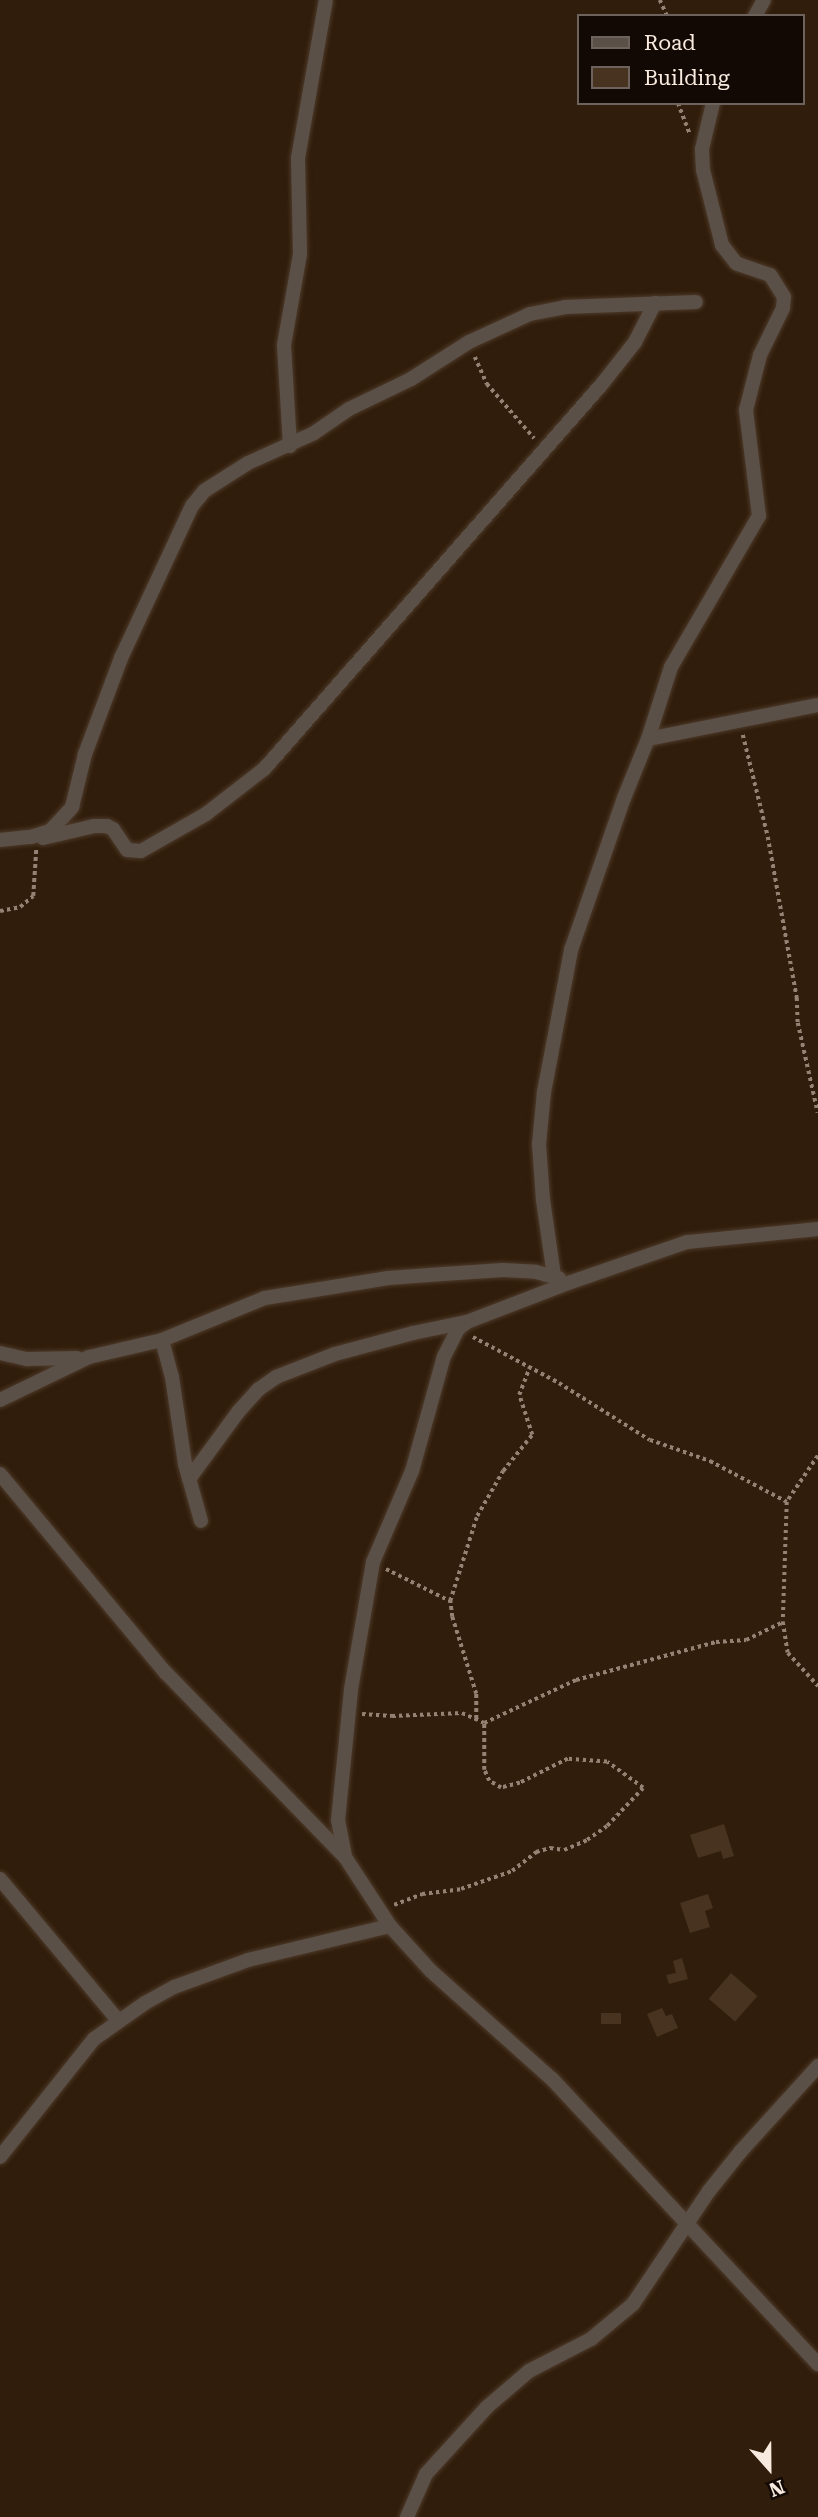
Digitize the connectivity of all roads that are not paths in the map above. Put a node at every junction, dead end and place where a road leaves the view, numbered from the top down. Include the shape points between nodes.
1 (326, 0) edge
2 (713, 105) edge
3 (696, 302) dead end
4 (655, 303) junction
5 (290, 446) junction
6 (818, 705) edge
7 (648, 740) junction
8 (33, 837) junction
9 (0, 840) edge
10 (818, 1229) edge
11 (554, 1276) junction
12 (571, 1282) junction
13 (463, 1326) junction
14 (162, 1340) junction
15 (0, 1353) edge
16 (89, 1357) junction
17 (0, 1400) edge
18 (0, 1474) edge
19 (189, 1479) junction
20 (201, 1521) dead end
21 (345, 1857) junction
22 (0, 1879) edge
23 (390, 1926) junction
24 (118, 2020) junction
25 (818, 2067) edge
26 (0, 2157) edge
27 (685, 2223) junction
28 (818, 2364) edge
29 (407, 2517) edge

1 - 5 street via 298,158 300,254 284,345
2 - 7 street via 702,149 703,170 722,244 736,263 774,279 784,297 783,308 763,347 746,410 759,516 671,667
3 - 4 street
4 - 5 street via 565,307 530,314 469,342
4 - 8 street via 635,342 602,384 294,737 236,793 141,851 127,850 107,826
5 - 8 street via 224,475 192,506 106,692 72,807 50,831
6 - 7 street
7 - 11 street via 571,950 544,1092 539,1144
8 - 9 street
10 - 12 street via 687,1242
11 - 12 street
11 - 14 street via 503,1270 388,1278 297,1292 237,1307
12 - 13 street
13 - 19 street via 435,1327 335,1354 276,1377 238,1412
13 - 21 street via 441,1367 412,1471 373,1562 338,1820
14 - 16 street
14 - 19 street
15 - 16 street via 27,1359
16 - 17 street
18 - 21 street via 166,1673
19 - 20 street
21 - 23 street
22 - 24 street
23 - 24 street via 209,1973 174,1987
23 - 27 street via 431,1971 552,2079
24 - 26 street via 94,2039
25 - 27 street via 741,2151
27 - 28 street
27 - 29 street via 654,2275 620,2316 591,2339 529,2371 450,2445 426,2474

